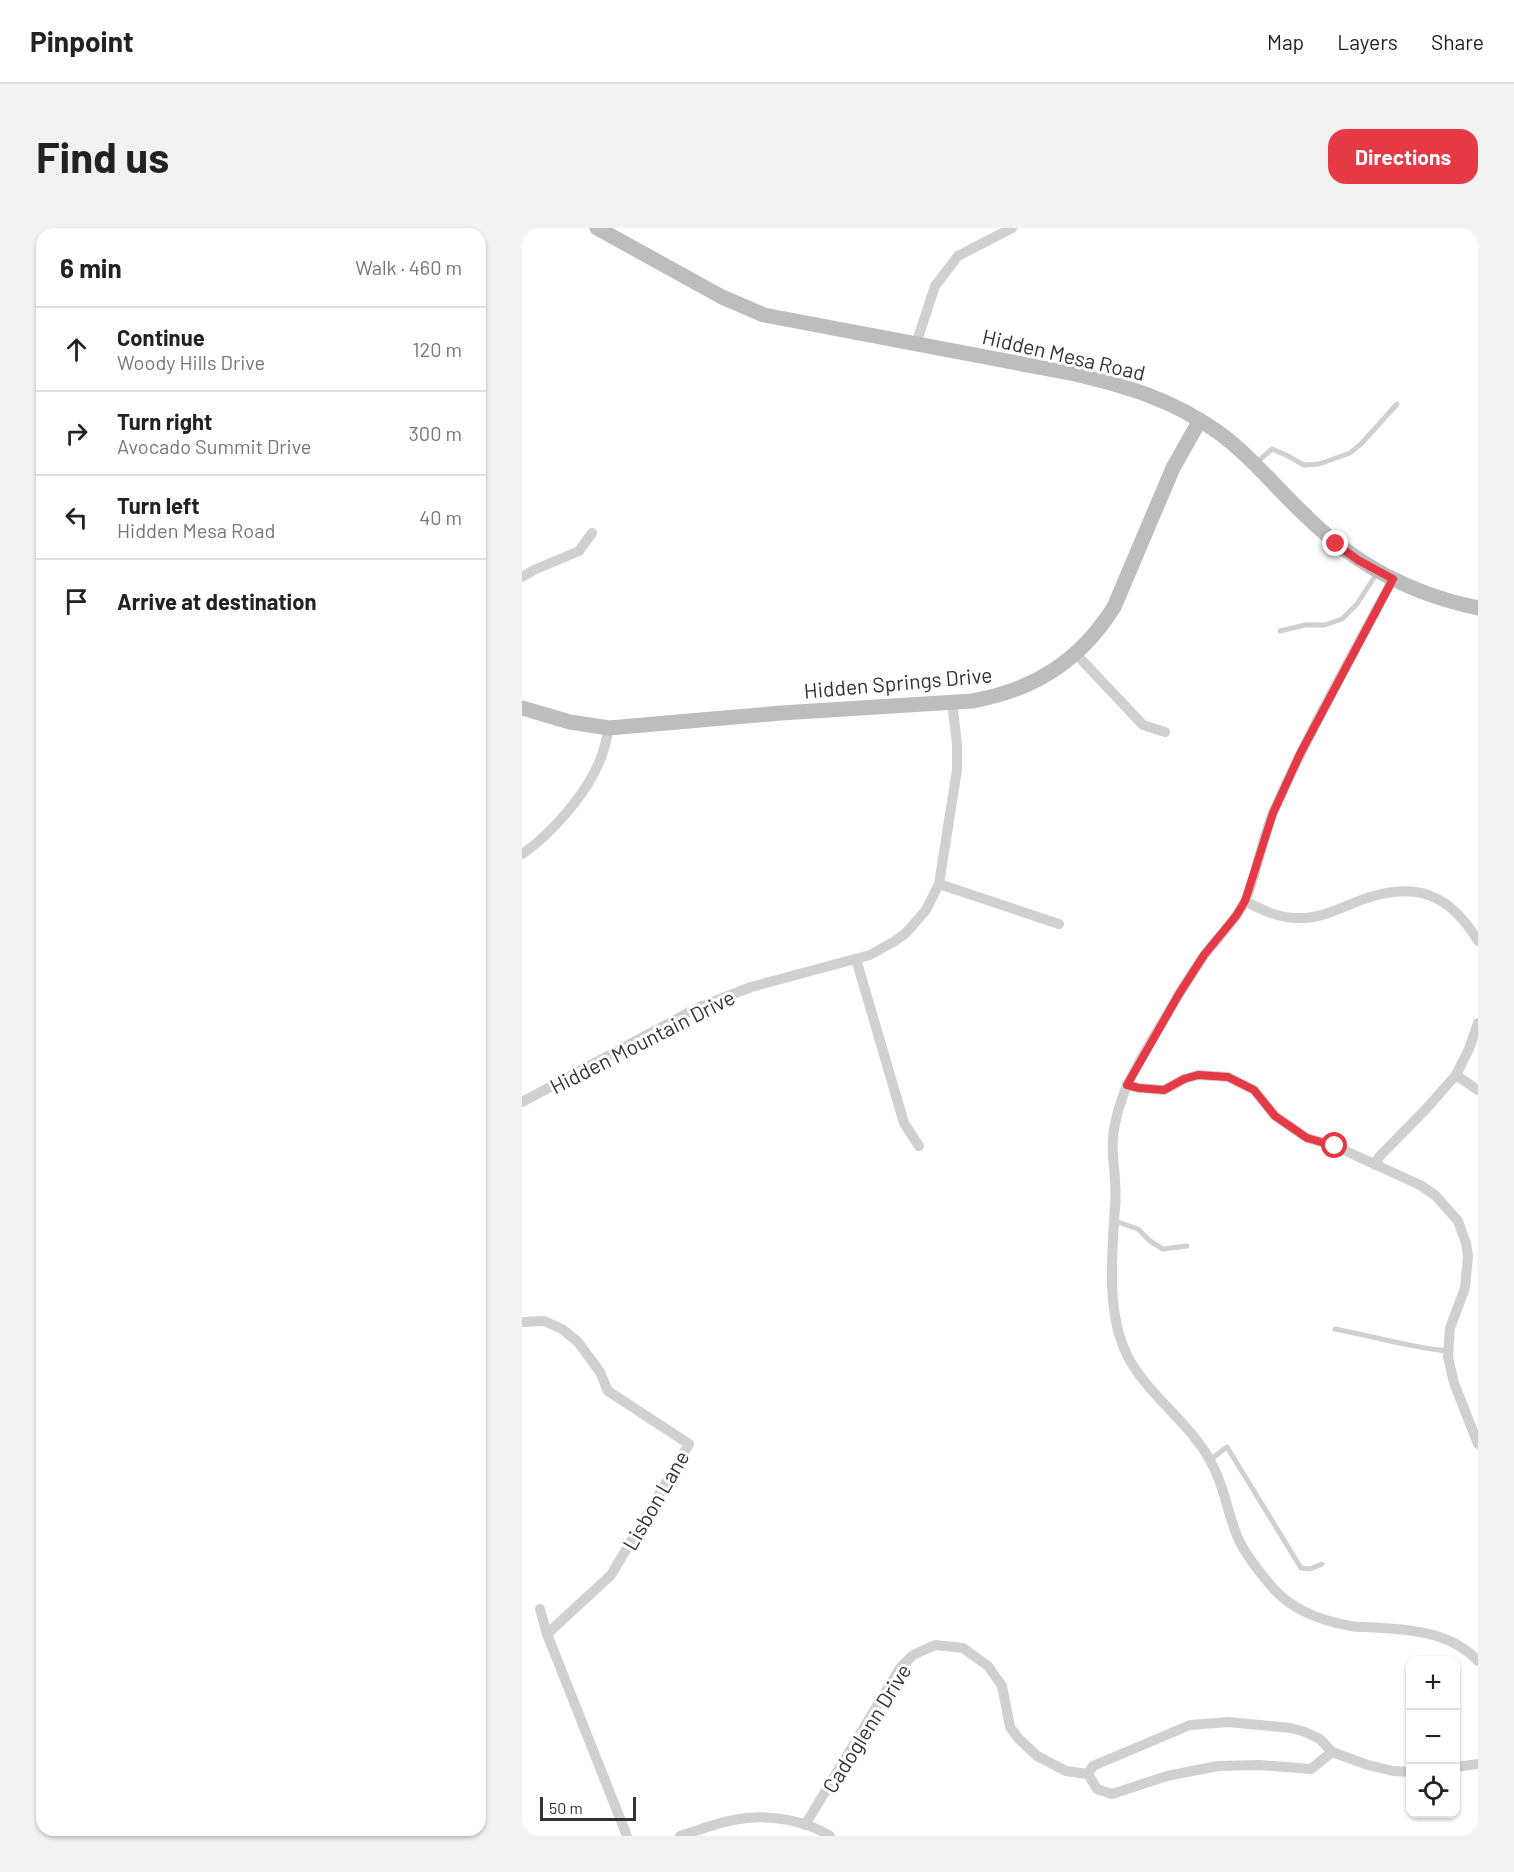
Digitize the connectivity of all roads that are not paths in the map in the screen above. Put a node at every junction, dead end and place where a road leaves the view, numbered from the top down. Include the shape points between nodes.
1 (597, 228) edge
2 (1012, 228) edge
3 (915, 344) junction
4 (1397, 404) dead end
5 (1200, 420) junction
6 (1255, 464) junction
7 (592, 533) dead end
8 (1378, 571) junction
9 (522, 577) edge
10 (1393, 579) junction
11 (1478, 608) edge
12 (1280, 631) dead end
13 (1076, 654) junction
14 (952, 702) junction
15 (522, 708) edge
16 (609, 728) junction
17 (1165, 732) dead end
18 (522, 854) edge
19 (939, 884) junction
20 (1245, 901) junction
21 (1059, 924) dead end
22 (1478, 941) edge
23 (856, 959) junction
24 (1478, 1023) edge
25 (1456, 1075) junction
26 (1127, 1085) junction
27 (1478, 1090) edge
28 (522, 1102) edge
29 (919, 1146) dead end
30 (1375, 1165) junction
31 (1113, 1220) junction
32 (1186, 1246) dead end
33 (522, 1322) edge
34 (1335, 1329) dead end
35 (1449, 1351) junction
36 (1478, 1444) edge
37 (1210, 1460) junction
38 (1322, 1564) dead end
39 (540, 1609) dead end
40 (547, 1634) junction
41 (1478, 1662) edge
42 (1332, 1752) junction
43 (1478, 1764) edge
44 (1460, 1766) edge
45 (1406, 1772) edge
46 (1088, 1774) junction
47 (805, 1825) junction
48 (627, 1836) edge
49 (680, 1836) edge
50 (830, 1836) edge

1 - 3 street, Hidden Mesa Road via 722,297 764,315
2 - 3 street via 958,256 935,286
3 - 5 street, Hidden Mesa Road via 1117,384 1160,399
4 - 6 lane via 1350,453 1304,465 1272,449
5 - 6 street, Hidden Mesa Road
5 - 13 street, Hidden Springs Drive via 1173,468 1114,607
6 - 8 street, Hidden Mesa Road via 1336,544
7 - 9 street via 579,551
8 - 10 street, Hidden Mesa Road
8 - 12 lane via 1358,604 1342,619
10 - 11 street, Hidden Mesa Road
10 - 20 street via 1300,754 1273,813
13 - 14 street, Hidden Springs Drive via 1046,676 1010,692
13 - 17 street via 1143,725
14 - 16 street, Hidden Springs Drive
14 - 19 street, Hidden Mountain Drive via 957,770
15 - 16 street, Hidden Springs Drive
16 - 18 street via 601,757 586,784 554,826
19 - 21 street
19 - 23 street, Hidden Mountain Drive via 926,910 906,933 883,949
20 - 22 street via 1270,914 1302,918 1402,890 1420,892 1442,901 1460,915
20 - 26 street via 1204,955
23 - 28 street, Hidden Mountain Drive via 751,987 697,1008
23 - 29 street via 904,1123
24 - 25 street
25 - 27 street
25 - 30 street
26 - 30 street via 1164,1090 1198,1075 1228,1077 1254,1090 1275,1116 1307,1138
26 - 31 street via 1118,1107 1112,1150 1116,1207
30 - 35 street via 1435,1195 1458,1221 1468,1256 1465,1288 1450,1328
31 - 32 lane via 1138,1229 1163,1249
31 - 37 street via 1111,1280 1119,1333 1127,1355 1146,1386 1186,1426
33 - 40 street, Lisbon Lane via 544,1321 562,1329 578,1342 600,1372 608,1391 689,1444 611,1575
34 - 35 lane via 1421,1349
35 - 36 street via 1454,1383
37 - 38 lane via 1227,1447 1301,1568
37 - 41 street via 1224,1490 1238,1538 1252,1561 1276,1591 1305,1613 1353,1627 1419,1631 1443,1637
39 - 40 street
40 - 48 street
42 - 45 street via 1368,1765
42 - 46 street, Cadoglenn Drive via 1311,1769 1218,1766 1167,1776 1112,1794 1097,1789
42 - 46 street via 1320,1739 1291,1728 1228,1722 1190,1725 1093,1766
43 - 44 street
46 - 47 street, Cadoglenn Drive via 1066,1771 1037,1756 1010,1726 1002,1686 988,1666 963,1648 935,1645 913,1655 900,1668
47 - 49 street via 769,1817 739,1819
47 - 50 street

